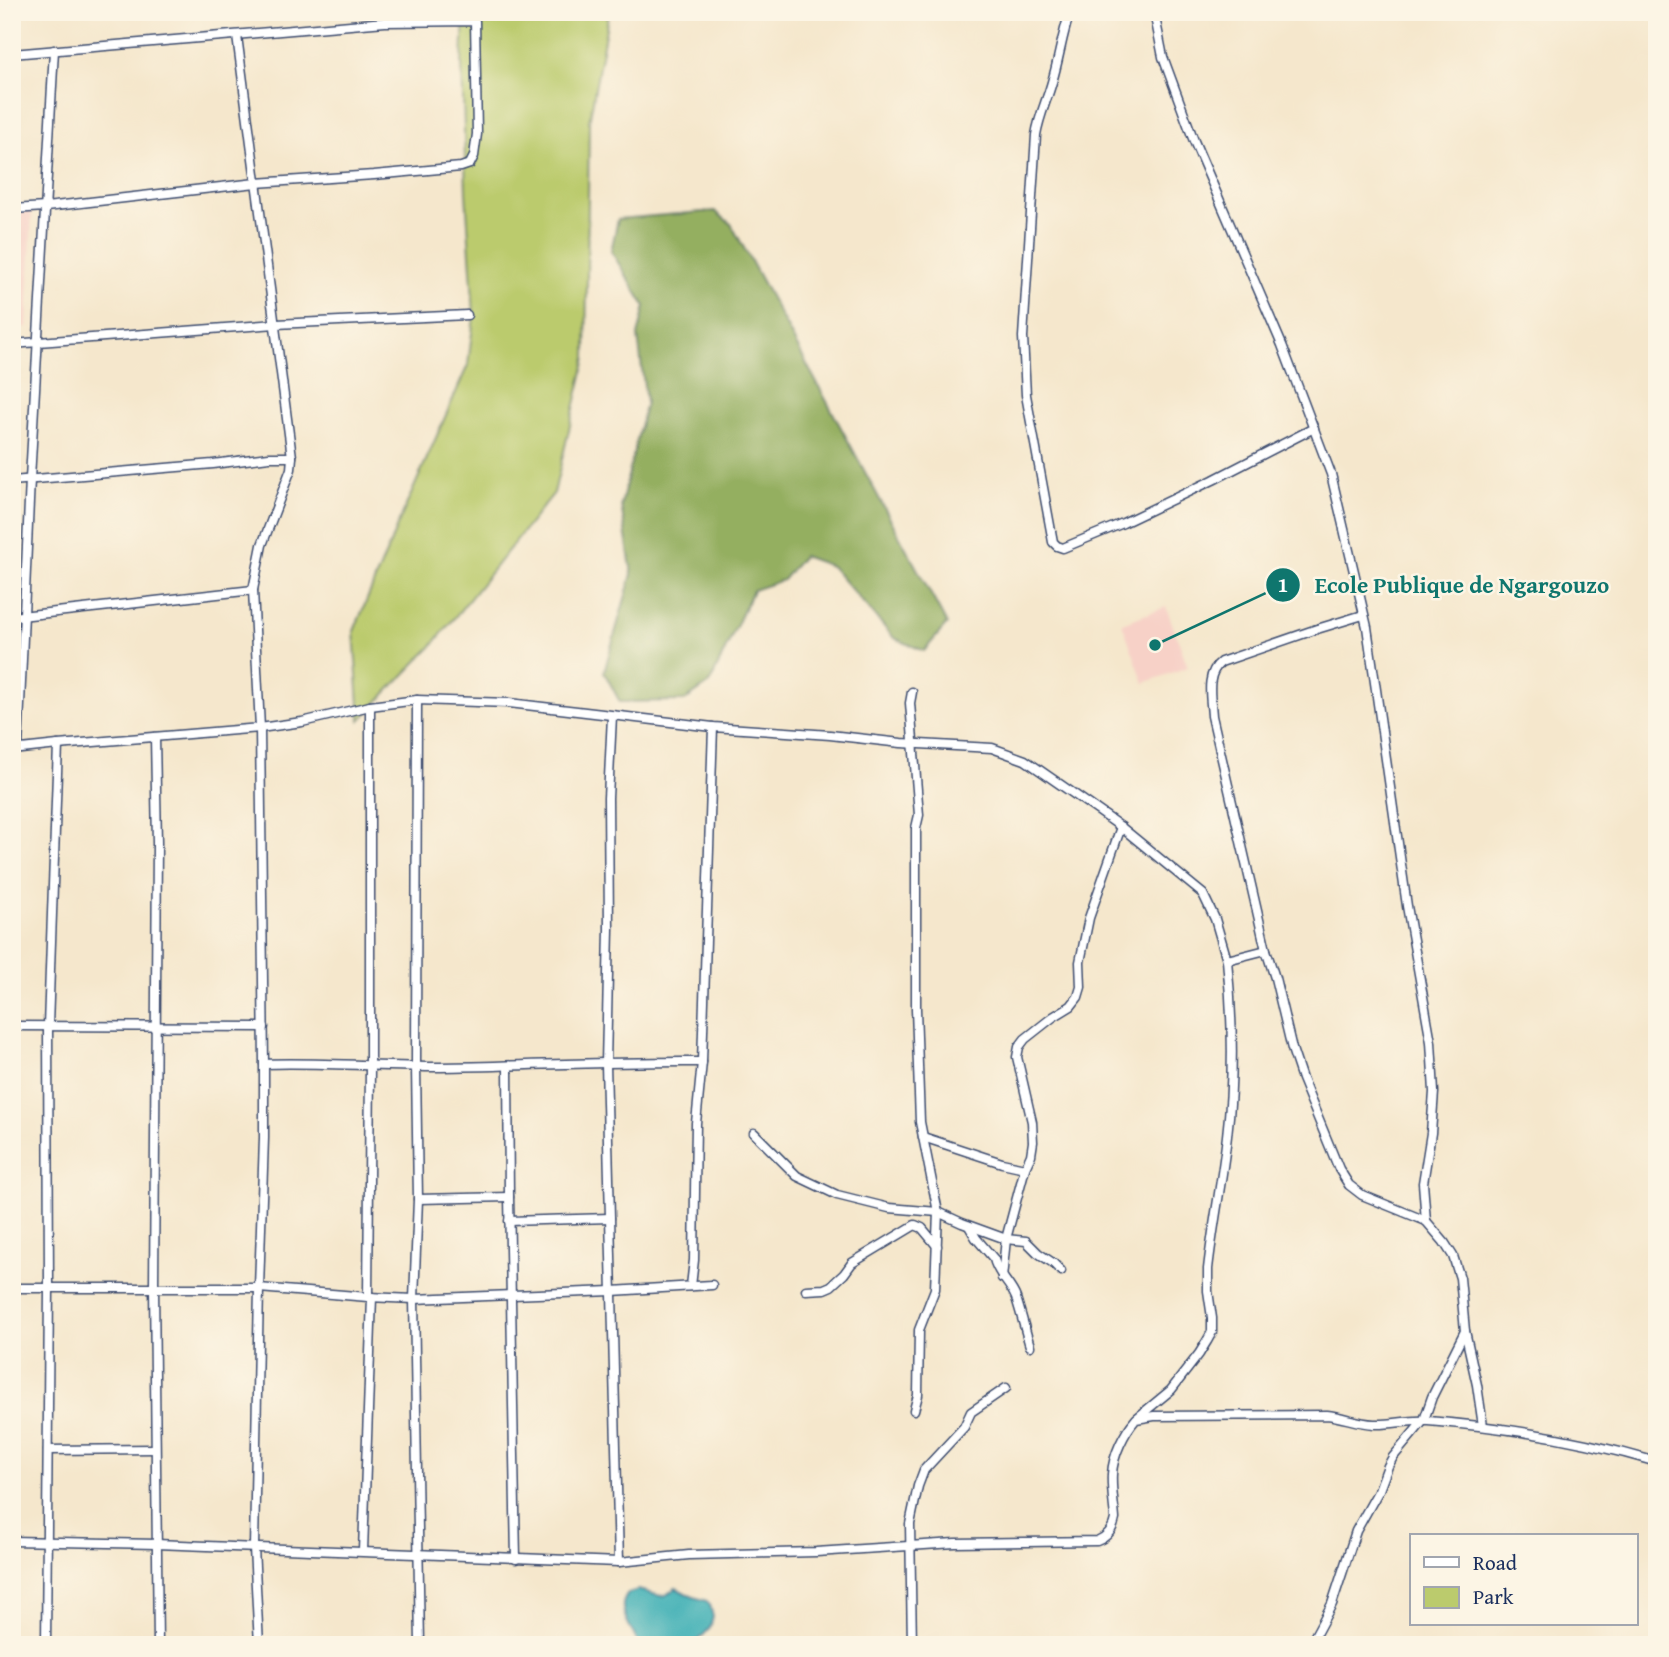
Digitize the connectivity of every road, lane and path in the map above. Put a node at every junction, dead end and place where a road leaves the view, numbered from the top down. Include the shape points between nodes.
1 (1070, 12) edge
2 (1154, 12) edge
3 (237, 36) junction
4 (54, 50) junction
5 (12, 54) edge
6 (256, 183) junction
7 (46, 207) junction
8 (12, 209) edge
9 (467, 315) dead end
10 (276, 324) junction
11 (38, 343) junction
12 (12, 344) edge
13 (1314, 428) junction
14 (292, 457) junction
15 (30, 479) junction
16 (12, 481) edge
17 (253, 590) junction
18 (1363, 615) junction
19 (23, 616) junction
20 (12, 617) edge
21 (912, 692) dead end
22 (417, 700) junction
23 (370, 706) junction
24 (612, 716) junction
25 (713, 727) junction
26 (260, 729) junction
27 (155, 737) junction
28 (913, 744) junction
29 (58, 745) junction
30 (15, 750) edge
31 (1121, 827) junction
32 (1266, 950) junction
33 (1227, 960) junction
34 (12, 1026) edge
35 (48, 1026) junction
36 (155, 1026) junction
37 (264, 1027) junction
38 (702, 1062) junction
39 (264, 1064) junction
40 (607, 1064) junction
41 (370, 1066) junction
42 (416, 1067) junction
43 (508, 1067) junction
44 (754, 1133) dead end
45 (923, 1137) junction
46 (1026, 1168) junction
47 (509, 1197) junction
48 (418, 1199) junction
49 (938, 1212) junction
50 (610, 1218) junction
51 (509, 1221) junction
52 (1426, 1221) junction
53 (968, 1226) junction
54 (1006, 1239) junction
55 (937, 1246) junction
56 (1061, 1271) dead end
57 (1002, 1278) junction
58 (712, 1285) dead end
59 (691, 1286) junction
60 (49, 1287) junction
61 (154, 1287) junction
62 (12, 1288) edge
63 (259, 1288) junction
64 (806, 1290) dead end
65 (612, 1291) junction
66 (511, 1294) junction
67 (370, 1297) junction
68 (414, 1299) junction
69 (1465, 1331) junction
70 (1030, 1346) dead end
71 (1006, 1388) dead end
72 (914, 1410) dead end
73 (1136, 1419) junction
74 (1424, 1420) junction
75 (1483, 1426) junction
76 (155, 1449) junction
77 (48, 1450) junction
78 (1657, 1462) edge
79 (12, 1541) edge
80 (47, 1542) junction
81 (156, 1544) junction
82 (909, 1546) junction
83 (254, 1548) junction
84 (363, 1551) junction
85 (418, 1554) junction
86 (516, 1559) junction
87 (619, 1562) junction
88 (46, 1645) edge
89 (158, 1645) edge
90 (259, 1645) edge
91 (420, 1645) edge
92 (912, 1645) edge
93 (1310, 1645) edge

1 - 13 street via 1036,135 1023,337 1026,395 1053,542 1063,548 1123,523
2 - 13 street via 1163,57 1194,141
3 - 4 street
3 - 6 street
3 - 6 street via 385,22 475,20 477,134 470,164
4 - 5 street
4 - 7 street
6 - 7 street
6 - 10 street
7 - 8 street
7 - 11 street
9 - 10 street
10 - 11 street
10 - 14 street
11 - 12 street
11 - 15 street
13 - 18 street via 1331,474
14 - 15 street
14 - 17 street via 262,545
15 - 16 street
15 - 19 street
17 - 19 street
17 - 26 street
18 - 32 street via 1221,662 1211,676 1212,716
18 - 52 street via 1431,1042 1434,1092 1423,1183
19 - 20 street
19 - 30 street
21 - 28 street
22 - 23 street
22 - 24 street via 509,703
22 - 42 street
23 - 26 street
23 - 41 street
24 - 25 street
24 - 40 street
25 - 28 street
25 - 38 street
26 - 27 street
26 - 37 street
27 - 29 street
27 - 36 street
28 - 31 street via 992,748 1025,760
28 - 45 street via 919,815 916,1009
29 - 30 street
29 - 35 street
31 - 33 street via 1203,894
31 - 46 street via 1089,918 1078,997 1019,1047 1017,1057 1032,1122 1033,1142
32 - 33 street
32 - 52 street via 1292,1049 1339,1169 1362,1195
33 - 73 street via 1232,1067 1208,1269 1212,1332 1171,1390
34 - 35 street
35 - 36 street
35 - 60 street
36 - 37 street
36 - 61 street
37 - 39 street
38 - 40 street
38 - 59 street
39 - 41 street
39 - 63 street
40 - 43 street
40 - 50 street
41 - 42 street
41 - 67 street
42 - 43 street
42 - 48 street
43 - 47 street
44 - 49 street via 797,1176 837,1195 889,1208
45 - 46 street
45 - 49 street
46 - 54 street
47 - 48 street
47 - 51 street
48 - 68 street
49 - 53 street
49 - 55 street
50 - 51 street
50 - 65 street
51 - 66 street
52 - 69 street via 1453,1256
53 - 54 street
53 - 57 street via 994,1259
54 - 56 street via 1026,1241
54 - 57 street
55 - 64 street via 915,1225 852,1263 831,1286
55 - 72 street via 935,1289 919,1330
57 - 70 street via 1015,1295
58 - 59 street
59 - 65 street
60 - 61 street
60 - 62 street
60 - 77 street
61 - 63 street
61 - 76 street
63 - 67 street
63 - 83 street
65 - 66 street
65 - 87 street
66 - 68 street
66 - 86 street
67 - 68 street
67 - 84 street
68 - 85 street
69 - 74 street
69 - 75 street
71 - 82 street via 971,1412 964,1427 924,1470
73 - 74 street via 1327,1415 1378,1425
73 - 82 street via 1115,1460 1115,1519 1104,1538
74 - 75 street
74 - 93 street via 1388,1466 1356,1531 1332,1604
75 - 78 street via 1579,1442
76 - 77 street
76 - 81 street
77 - 80 street
79 - 80 street
80 - 81 street
80 - 88 street
81 - 83 street
81 - 89 street
82 - 87 street
82 - 92 street
83 - 84 street
83 - 90 street
84 - 85 street
85 - 86 street
85 - 91 street
86 - 87 street

